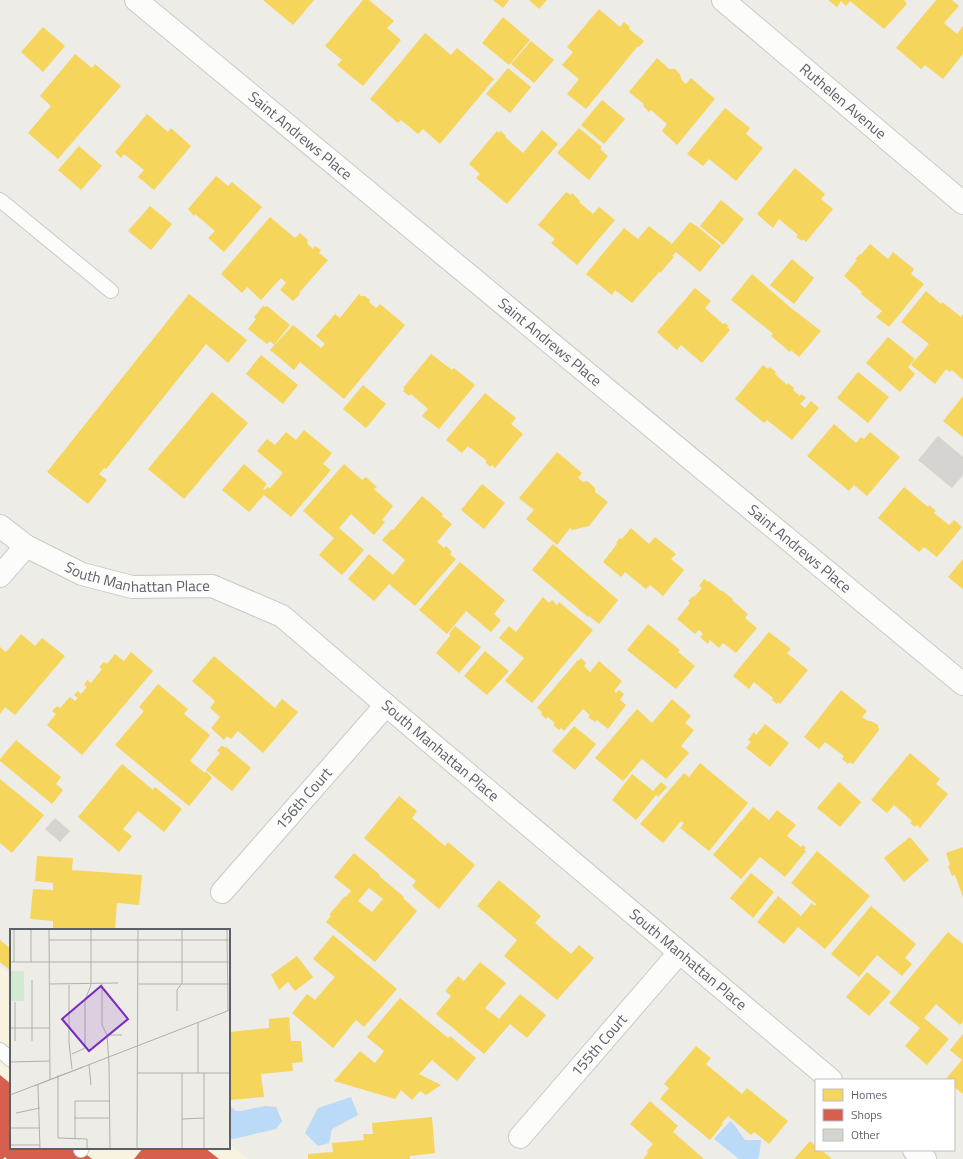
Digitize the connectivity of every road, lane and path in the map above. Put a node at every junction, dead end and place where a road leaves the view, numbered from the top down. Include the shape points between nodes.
1 (136, 0) edge
2 (723, 0) edge
3 (0, 200) edge
4 (963, 203) edge
5 (110, 291) dead end
6 (0, 526) edge
7 (26, 546) junction
8 (0, 576) edge
9 (963, 684) edge
10 (386, 705) junction
11 (222, 892) dead end
12 (679, 953) junction
13 (0, 1050) edge
14 (10, 1059) edge
15 (830, 1079) edge
16 (520, 1137) dead end
17 (915, 1151) edge
18 (925, 1159) edge

1 - 9 street, Saint Andrews Place
2 - 4 street, Ruthelen Avenue
3 - 5 lane
6 - 7 street, South Manhattan Place
7 - 8 street
7 - 10 street, South Manhattan Place via 82,574 132,587 212,586 282,616
10 - 11 street, 156th Court
10 - 12 street, South Manhattan Place
12 - 15 street, South Manhattan Place
12 - 16 street, 155th Court
13 - 14 lane
17 - 18 street

